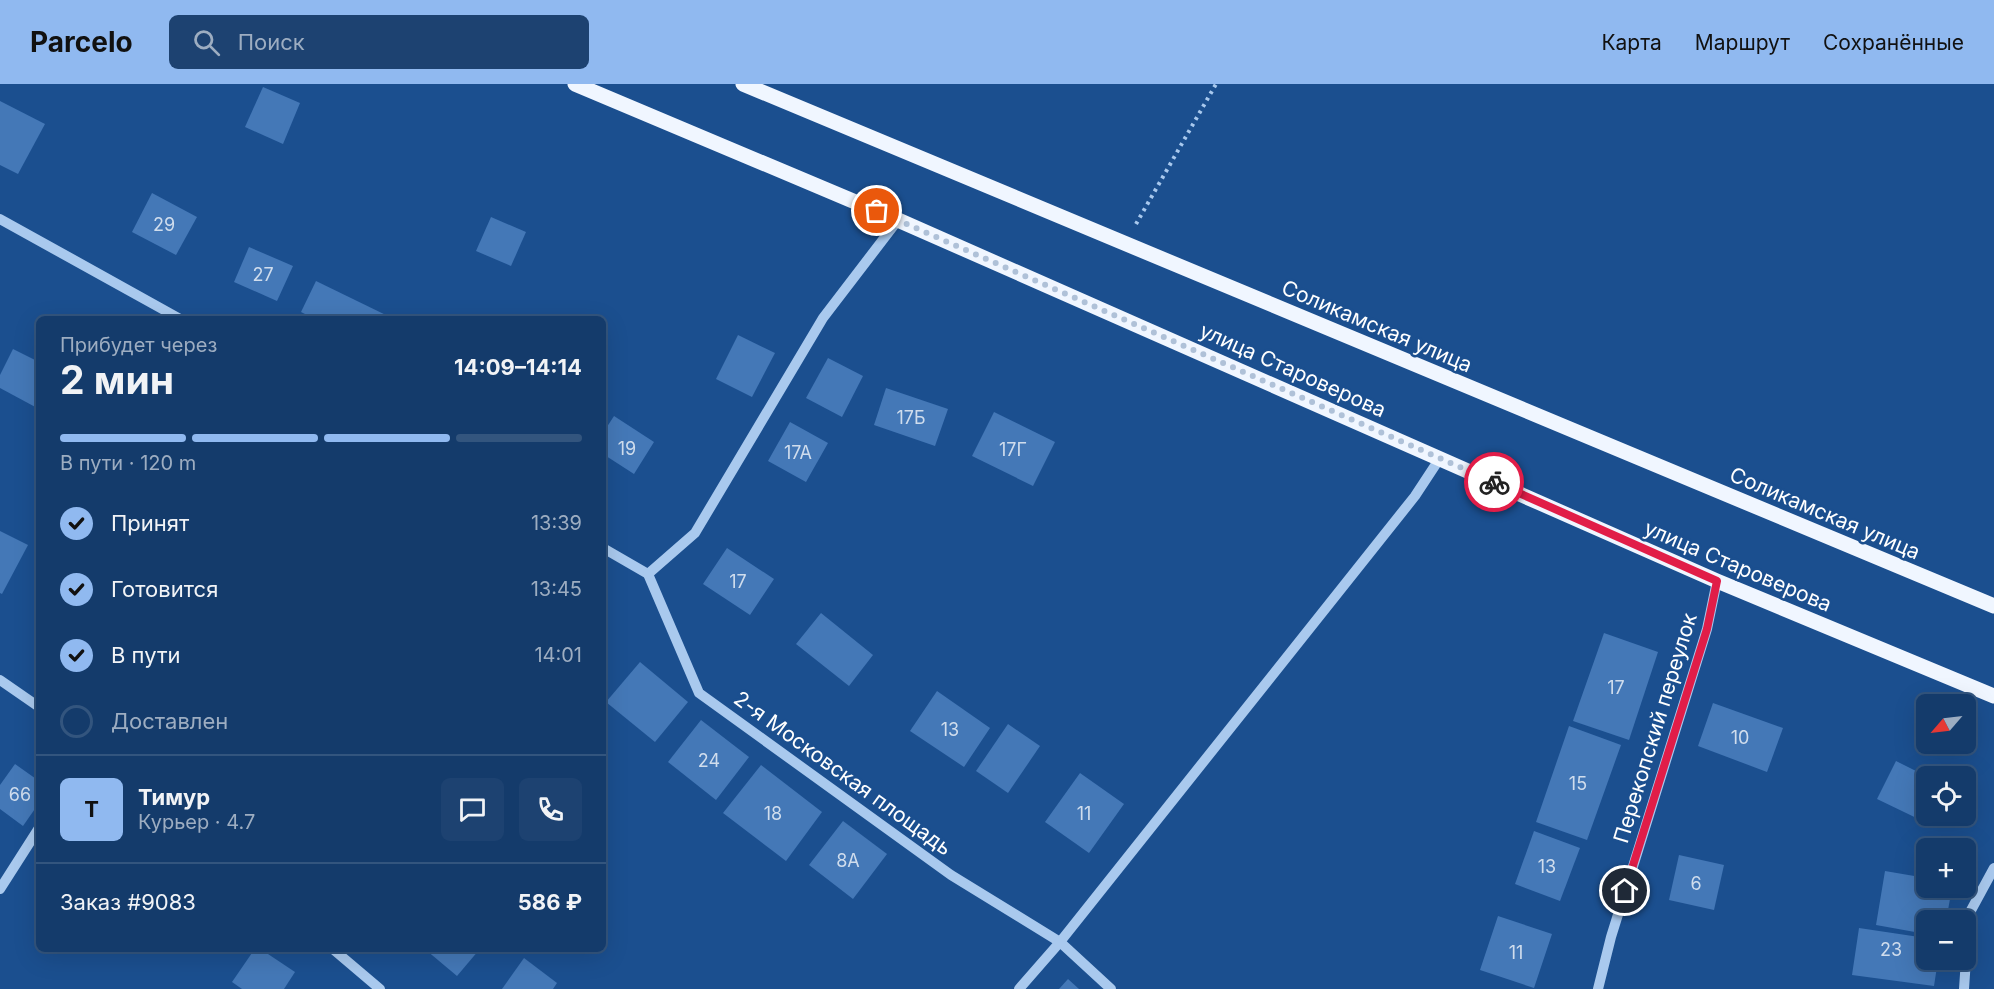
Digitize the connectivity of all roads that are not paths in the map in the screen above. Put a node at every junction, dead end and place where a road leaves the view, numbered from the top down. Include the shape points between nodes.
1 (575, 84) edge
2 (743, 84) edge
3 (0, 219) edge
4 (898, 220) junction
5 (175, 316) edge
6 (1440, 458) junction
7 (606, 550) edge
8 (648, 574) junction
9 (1717, 581) junction
10 (1994, 606) edge
11 (0, 680) edge
12 (1994, 696) edge
13 (36, 705) edge
14 (36, 833) edge
15 (1994, 868) edge
16 (0, 889) edge
17 (1060, 942) junction
18 (336, 952) edge
19 (380, 989) edge
20 (1019, 989) edge
21 (1111, 989) edge
22 (1598, 989) edge
23 (1964, 989) edge

1 - 4 main road, улица Староверова
2 - 10 main road, Соликамская улица
3 - 5 street
4 - 6 main road, улица Староверова
4 - 8 street via 823,318 695,533
6 - 9 main road, улица Староверова
6 - 17 street via 1415,496
7 - 8 street
8 - 17 street, 2-я Московская площадь via 699,693 951,875
9 - 12 main road, улица Староверова
9 - 22 street, Перекопский переулок via 1707,629
11 - 13 street
14 - 16 street
15 - 23 street via 1969,914
17 - 20 street
17 - 21 street, 2-я Московская площадь
18 - 19 street

